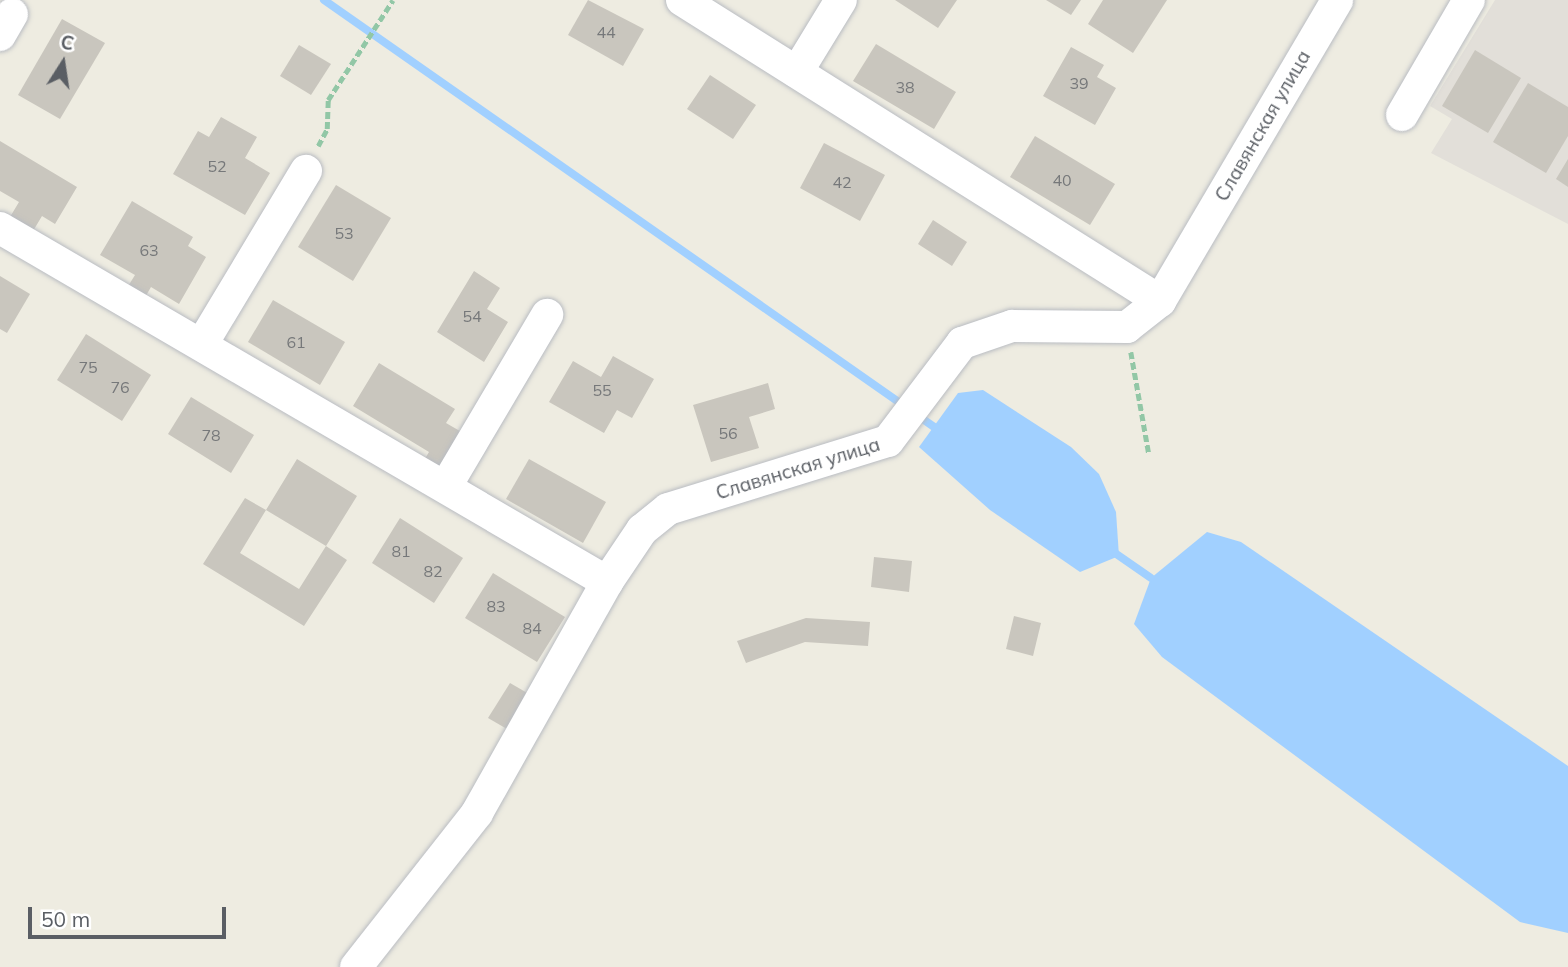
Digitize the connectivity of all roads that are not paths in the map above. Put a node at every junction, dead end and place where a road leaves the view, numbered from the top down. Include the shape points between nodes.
1 (682, 0) edge
2 (841, 0) edge
3 (1337, 0) edge
4 (1469, 0) edge
5 (797, 72) junction
6 (1402, 115) dead end
7 (306, 171) road end
8 (0, 228) edge
9 (1160, 301) junction
10 (547, 315) dead end
11 (202, 344) junction
12 (446, 486) junction
13 (607, 582) junction
14 (356, 967) edge

1 - 5 street
2 - 5 street
3 - 9 street, Славянская улица
4 - 6 street
5 - 9 street
7 - 11 street
8 - 11 street
9 - 13 street, Славянская улица via 1127,327 1012,326 962,343 888,441 668,509 642,530
10 - 12 street
11 - 12 street
12 - 13 street
13 - 14 street, Славянская улица via 477,813

